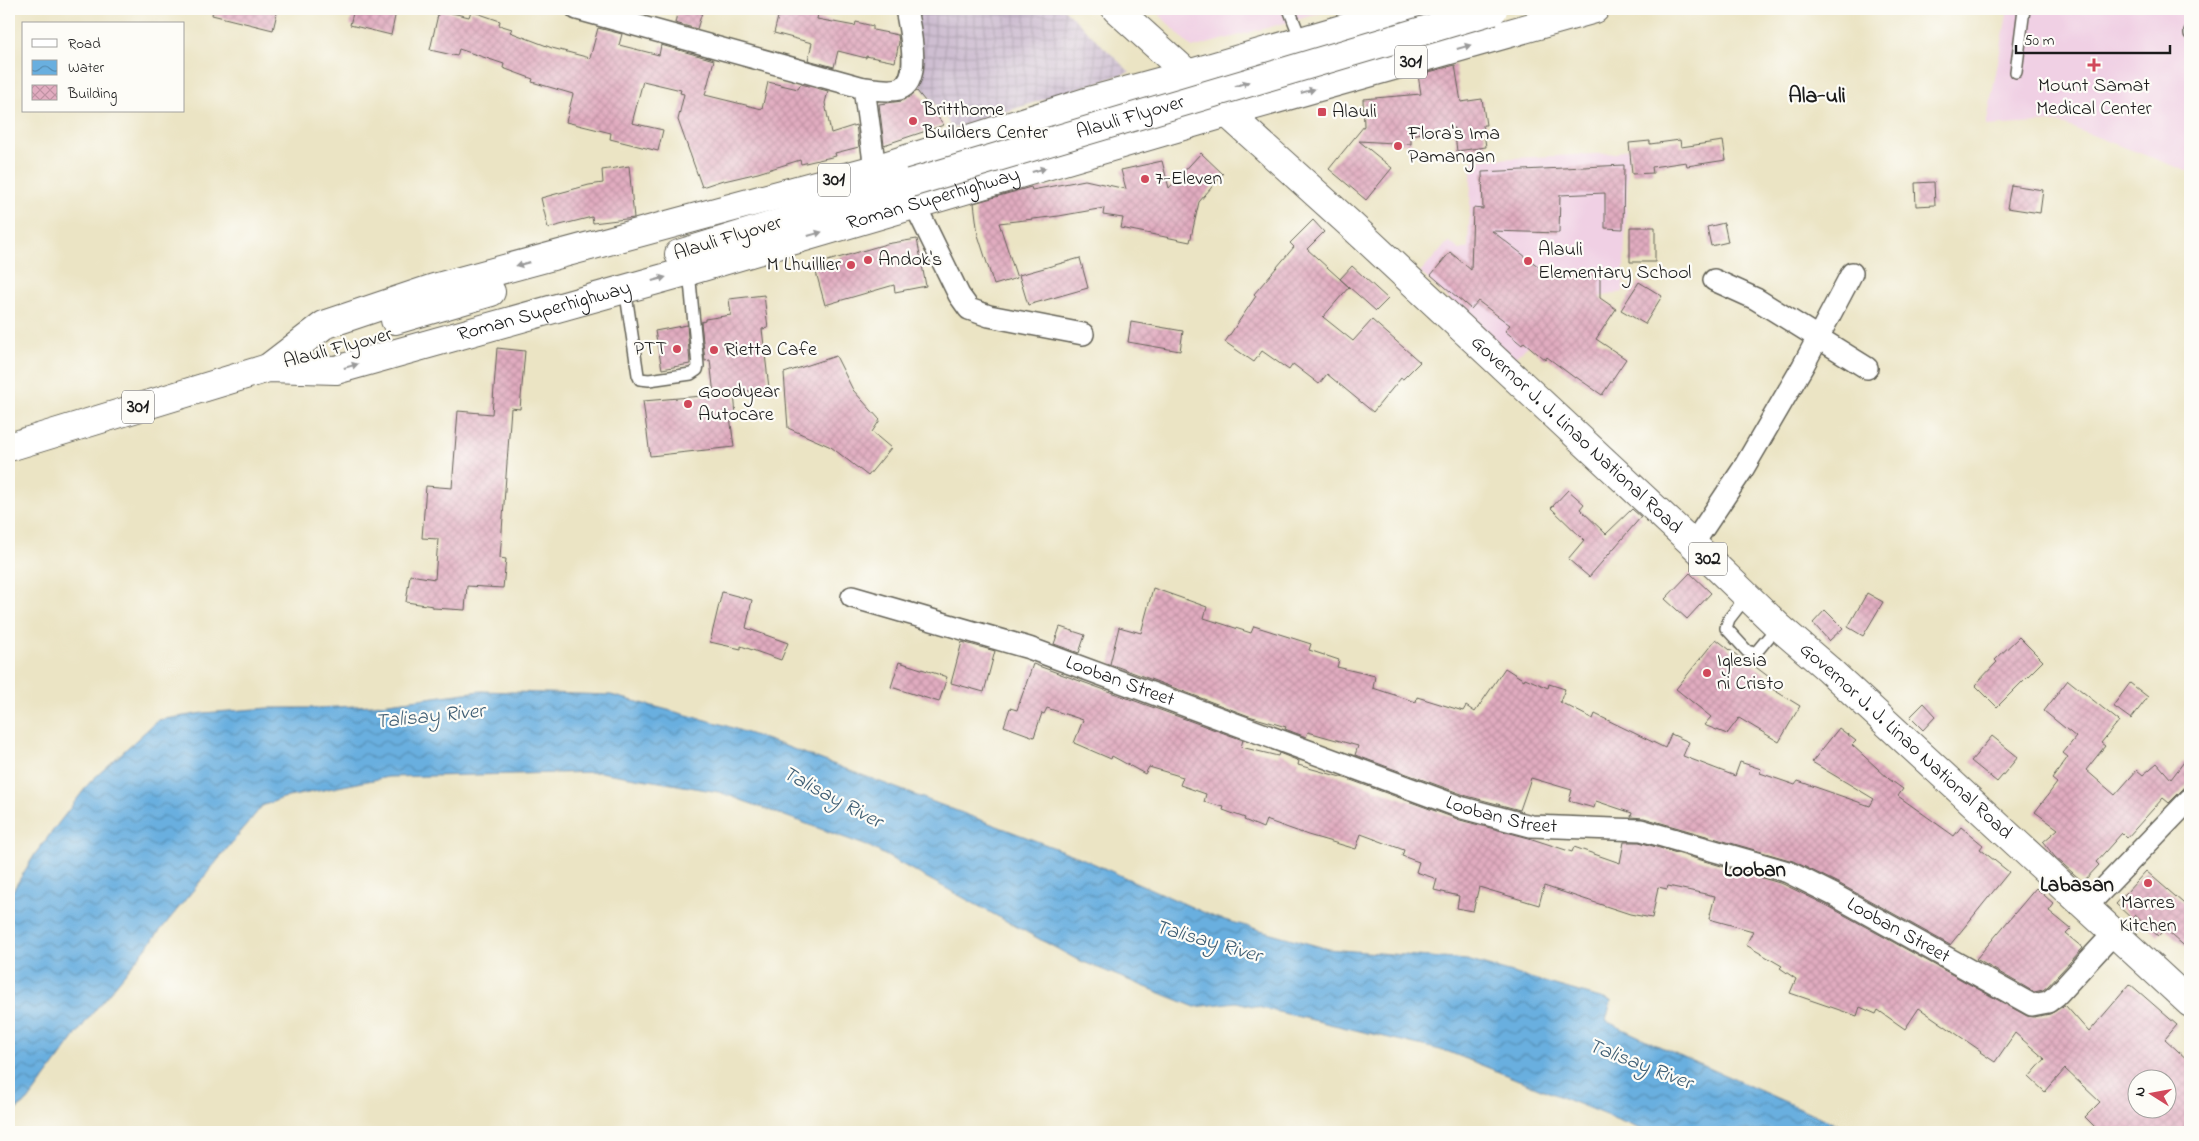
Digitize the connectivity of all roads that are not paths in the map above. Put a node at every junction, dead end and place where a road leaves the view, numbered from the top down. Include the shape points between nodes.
1 (577, 9) edge
2 (906, 9) edge
3 (1116, 9) edge
4 (1289, 9) edge
5 (1410, 9) edge
6 (1437, 9) edge
7 (1495, 9) edge
8 (1595, 9) edge
9 (2024, 9) edge
10 (618, 15) edge
11 (1301, 40) junction
12 (2016, 72) dead end
13 (1188, 74) junction
14 (864, 88) junction
15 (1227, 114) junction
16 (875, 169) junction
17 (912, 186) junction
18 (689, 271) junction
19 (1852, 273) dead end
20 (1714, 280) dead end
21 (625, 288) junction
22 (1083, 334) dead end
23 (1818, 337) junction
24 (268, 368) junction
25 (1867, 368) dead end
26 (9, 447) edge
27 (1693, 544) junction
28 (1747, 596) junction
29 (852, 597) dead end
30 (1778, 626) junction
31 (2190, 799) edge
32 (2086, 907) junction
33 (2114, 933) junction
34 (2190, 1003) edge

1 - 10 street
2 - 14 street via 913,62 907,85 885,90
3 - 13 main road, Governor J. J. Linao National Road / 302
4 - 11 lane
5 - 11 main road, Roman Superhighway / 301
6 - 17 main road, Alauli Flyover via 1284,53
17 -> 7 main road, Alauli Flyover, bridge
15 -> 8 main road, Roman Superhighway / 301
9 - 12 lane
10 - 14 street
11 - 13 main road, Roman Superhighway / 301
13 - 15 main road, Governor J. J. Linao National Road / 302
13 - 16 main road, Roman Superhighway / 301 via 1089,100
14 - 16 street
17 -> 15 main road, Roman Superhighway / 301
15 - 27 main road, Governor J. J. Linao National Road / 302 via 1350,224
16 -> 24 main road, Roman Superhighway / 301 via 424,291 324,325
18 -> 17 main road, Roman Superhighway / 301
17 - 22 street via 959,295 969,309 989,316
17 - 24 main road, Alauli Flyover via 331,354
21 -> 18 main road, Roman Superhighway / 301
18 - 21 lane via 698,366 691,374 649,380 640,378
19 - 23 street
20 - 23 street via 1756,299
24 -> 21 main road, Roman Superhighway / 301 via 336,370
23 - 25 street
23 - 27 street via 1743,469
24 - 26 main road, Roman Superhighway / 301
27 - 28 main road, Governor J. J. Linao National Road / 302
28 - 30 main road, Governor J. J. Linao National Road / 302
28 - 30 lane via 1726,628 1747,651 1753,653 1758,650
29 - 33 street, Looban Street via 1030,648 1463,808 1531,826 1641,830 1788,872 2032,1005 2048,1002 2057,995
30 - 32 main road, Governor J. J. Linao National Road / 302
31 - 32 street
32 - 33 main road, Governor J. J. Linao National Road / 302
33 - 34 main road, Governor J. J. Linao National Road / 302

